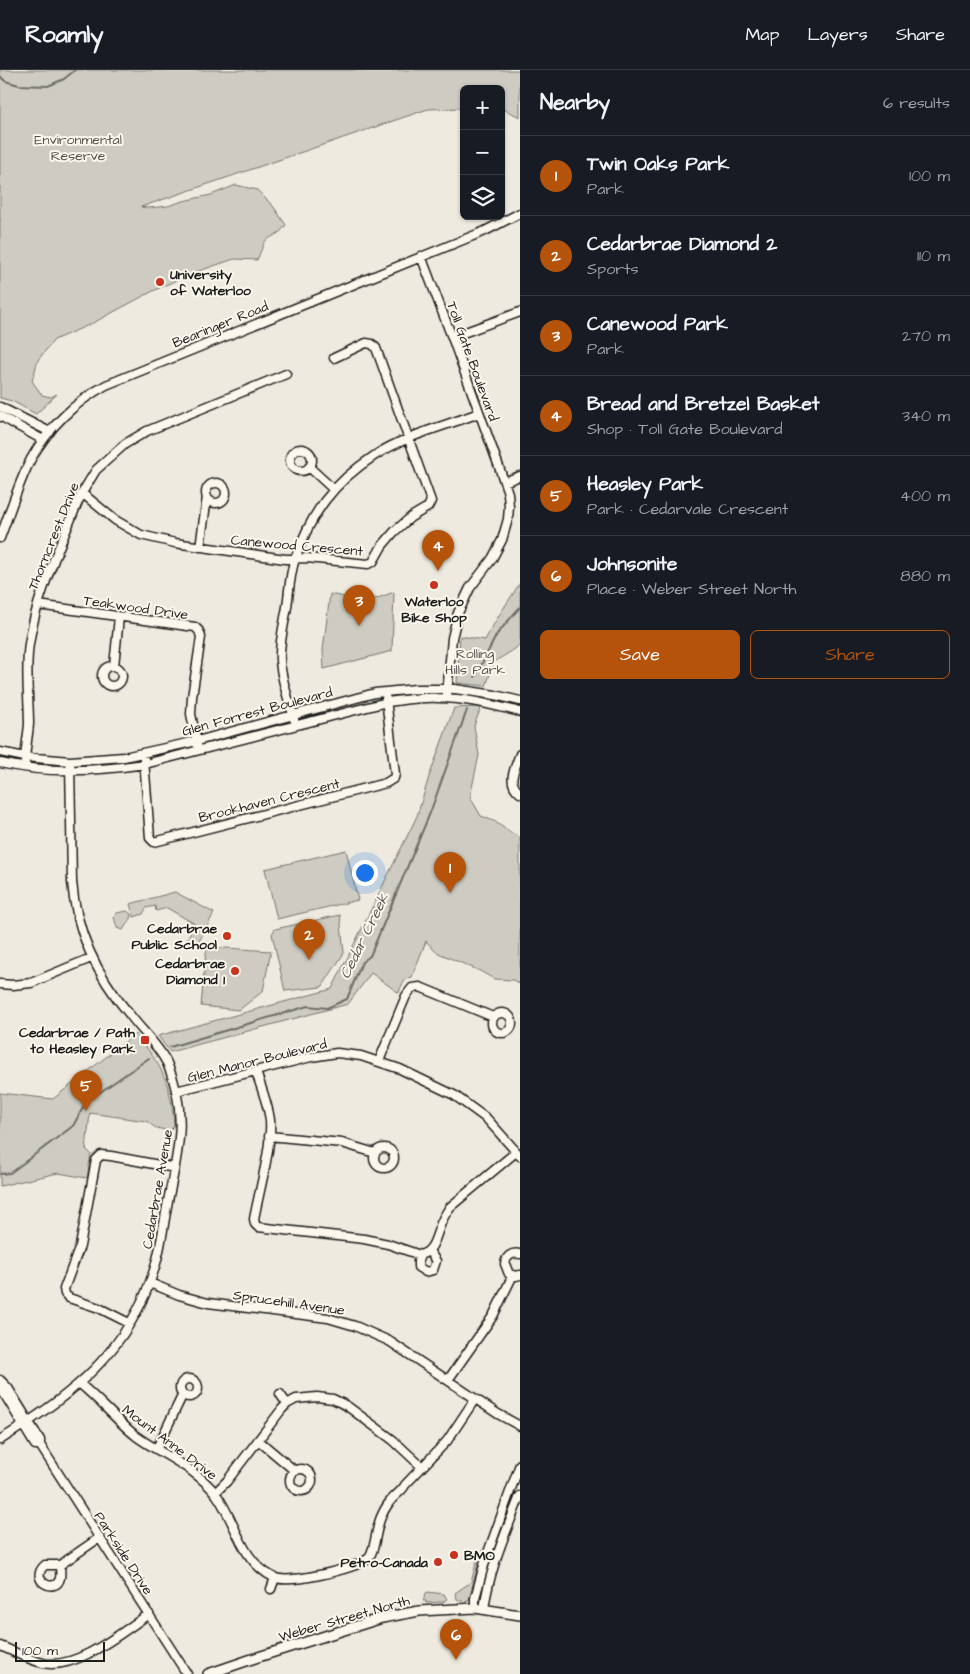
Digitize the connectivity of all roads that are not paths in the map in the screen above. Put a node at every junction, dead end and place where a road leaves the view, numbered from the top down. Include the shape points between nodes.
1 (520, 213) edge
2 (421, 256) junction
3 (520, 312) edge
4 (452, 337) junction
5 (334, 358) dead end
6 (286, 374) dead end
7 (0, 407) edge
8 (479, 413) junction
9 (0, 416) edge
10 (50, 432) junction
11 (409, 439) junction
12 (43, 440) junction
13 (309, 467) dead end
14 (520, 476) edge
15 (504, 482) junction
16 (333, 489) junction
17 (82, 493) junction
18 (206, 497) dead end
19 (0, 538) edge
20 (200, 547) junction
21 (295, 560) junction
22 (38, 605) junction
23 (119, 617) junction
24 (114, 666) dead end
25 (447, 689) junction
26 (385, 692) junction
27 (446, 698) junction
28 (520, 701) edge
29 (387, 702) junction
30 (520, 712) edge
31 (293, 715) junction
32 (296, 726) junction
33 (197, 741) junction
34 (198, 750) junction
35 (0, 752) edge
36 (144, 753) junction
37 (520, 754) edge
38 (25, 758) junction
39 (70, 762) junction
40 (0, 763) edge
41 (145, 764) junction
42 (24, 767) junction
43 (70, 771) junction
44 (520, 793) edge
45 (92, 958) junction
46 (0, 984) edge
47 (493, 1018) dead end
48 (379, 1061) junction
49 (256, 1072) junction
50 (176, 1091) junction
51 (269, 1136) junction
52 (375, 1153) dead end
53 (518, 1154) edge
54 (175, 1168) junction
55 (430, 1251) junction
56 (520, 1254) edge
57 (420, 1255) junction
58 (516, 1275) edge
59 (150, 1283) junction
60 (129, 1324) junction
61 (448, 1380) junction
62 (2, 1382) edge
63 (80, 1384) junction
64 (183, 1394) dead end
65 (280, 1394) dead end
66 (476, 1399) junction
67 (287, 1404) junction
68 (26, 1423) junction
69 (520, 1426) edge
70 (0, 1440) edge
71 (258, 1440) junction
72 (156, 1448) junction
73 (520, 1464) edge
74 (422, 1467) junction
75 (295, 1471) dead end
76 (215, 1493) junction
77 (520, 1496) edge
78 (506, 1500) junction
79 (518, 1505) edge
80 (98, 1538) junction
81 (60, 1565) dead end
82 (275, 1578) junction
83 (271, 1589) dead end
84 (479, 1608) junction
85 (149, 1614) junction
86 (520, 1615) edge
87 (0, 1646) edge
88 (187, 1674) edge
89 (208, 1674) edge

1 - 2 street, Bearinger Road via 486,231
2 - 4 street, Toll Gate Boulevard
2 - 10 street, Bearinger Road via 106,385 78,403
3 - 4 street
4 - 8 street, Toll Gate Boulevard
5 - 11 street via 366,343 376,348
6 - 17 street, Thorncrest Drive via 147,431 96,469
7 - 10 street
8 - 11 street
8 - 15 street, Toll Gate Boulevard
9 - 12 street
10 - 12 street, Bearinger Road
11 - 16 street via 374,455
11 - 21 street, Canewood Crescent via 431,501 428,506 394,532 373,562
12 - 19 street, Bearinger Road via 31,459
13 - 16 street
14 - 15 street
15 - 25 street, Toll Gate Boulevard via 509,507 506,530 458,613
16 - 21 street via 306,531
17 - 20 street, Canewood Crescent via 115,520 141,535
17 - 22 street, Thorncrest Drive
18 - 20 street
20 - 21 street, Canewood Crescent
21 - 31 street via 280,661
22 - 23 street, Teakwood Drive
22 - 38 street, Thorncrest Drive via 29,646
23 - 24 street
23 - 33 street, Teakwood Drive via 195,627 199,631 201,637 191,714
25 - 26 street, Glen Forrest Boulevard
25 - 27 street, Toll Gate Boulevard
25 - 28 street, Glen Forrest Boulevard
26 - 29 street, Brookhaven Crescent
26 - 31 street, Glen Forrest Boulevard
27 - 29 street, Glen Forrest Boulevard
27 - 30 street, Glen Forrest Boulevard
29 - 32 street, Glen Forrest Boulevard
29 - 41 street, Brookhaven Crescent via 396,774 386,783 154,842 150,838
31 - 32 street
31 - 33 street, Glen Forrest Boulevard
32 - 34 street, Glen Forrest Boulevard
33 - 34 street, Teakwood Drive
33 - 36 street, Glen Forrest Boulevard
34 - 41 street, Glen Forrest Boulevard
35 - 38 street, Glen Forrest Boulevard
36 - 39 street, Glen Forrest Boulevard
36 - 41 street, Brookhaven Crescent
37 - 44 street via 512,781
38 - 39 street, Glen Forrest Boulevard
38 - 42 street, Thorncrest Drive
39 - 43 street, Cedarbrae Avenue
40 - 42 street, Glen Forrest Boulevard
41 - 43 street, Glen Forrest Boulevard
42 - 43 street, Glen Forrest Boulevard
43 - 45 street, Cedarbrae Avenue via 74,902
45 - 46 street via 31,983
45 - 50 street, Cedarbrae Avenue via 113,994 160,1053
47 - 48 street via 420,987 412,988
48 - 49 street, Glen Manor Boulevard via 337,1053
48 - 53 street, Glen Manor Boulevard via 454,1095 487,1119
49 - 50 street, Glen Manor Boulevard
49 - 51 street via 270,1118
50 - 54 street, Cedarbrae Avenue via 181,1123
51 - 52 street via 342,1143
51 - 57 street via 254,1219 258,1227 364,1239
53 - 55 street via 450,1207
54 - 59 street, Cedarbrae Avenue
54 - 60 street via 111,1156 101,1155 96,1160 82,1235 64,1292 69,1298 103,1310
55 - 57 street
55 - 57 street via 436,1261 432,1270 426,1272 418,1267
56 - 58 street via 511,1254 505,1261 506,1271
58 - 61 street via 493,1316
59 - 60 street, Cedarbrae Avenue
59 - 61 street, Sprucehill Avenue via 208,1304 338,1320 389,1341
60 - 63 street, Cedarbrae Avenue via 110,1352
61 - 66 street, Sprucehill Avenue
62 - 68 street, Parkside Drive
63 - 68 street, Cedarbrae Avenue
63 - 72 street, Mount Anne Drive via 128,1429
64 - 72 street
65 - 67 street
66 - 69 street, Sprucehill Avenue
66 - 74 street via 447,1441
67 - 71 street
67 - 74 street via 296,1399 333,1399 393,1440
68 - 70 street, Cedarbrae Avenue
68 - 80 street, Parkside Drive via 40,1440 40,1446
71 - 75 street
71 - 76 street
72 - 76 street, Mount Anne Drive via 190,1470
73 - 78 street
74 - 82 street via 383,1514 373,1552 368,1559 313,1577
76 - 82 street, Mount Anne Drive via 250,1558
77 - 79 street
78 - 79 street
78 - 84 street via 475,1598
79 - 84 street
80 - 81 street
80 - 85 street, Parkside Drive
82 - 83 street
84 - 86 main road, Weber Street North
84 - 89 main road, Weber Street North via 427,1610 382,1618
85 - 87 street via 82,1658 66,1664 42,1663
85 - 88 street, Parkside Drive

